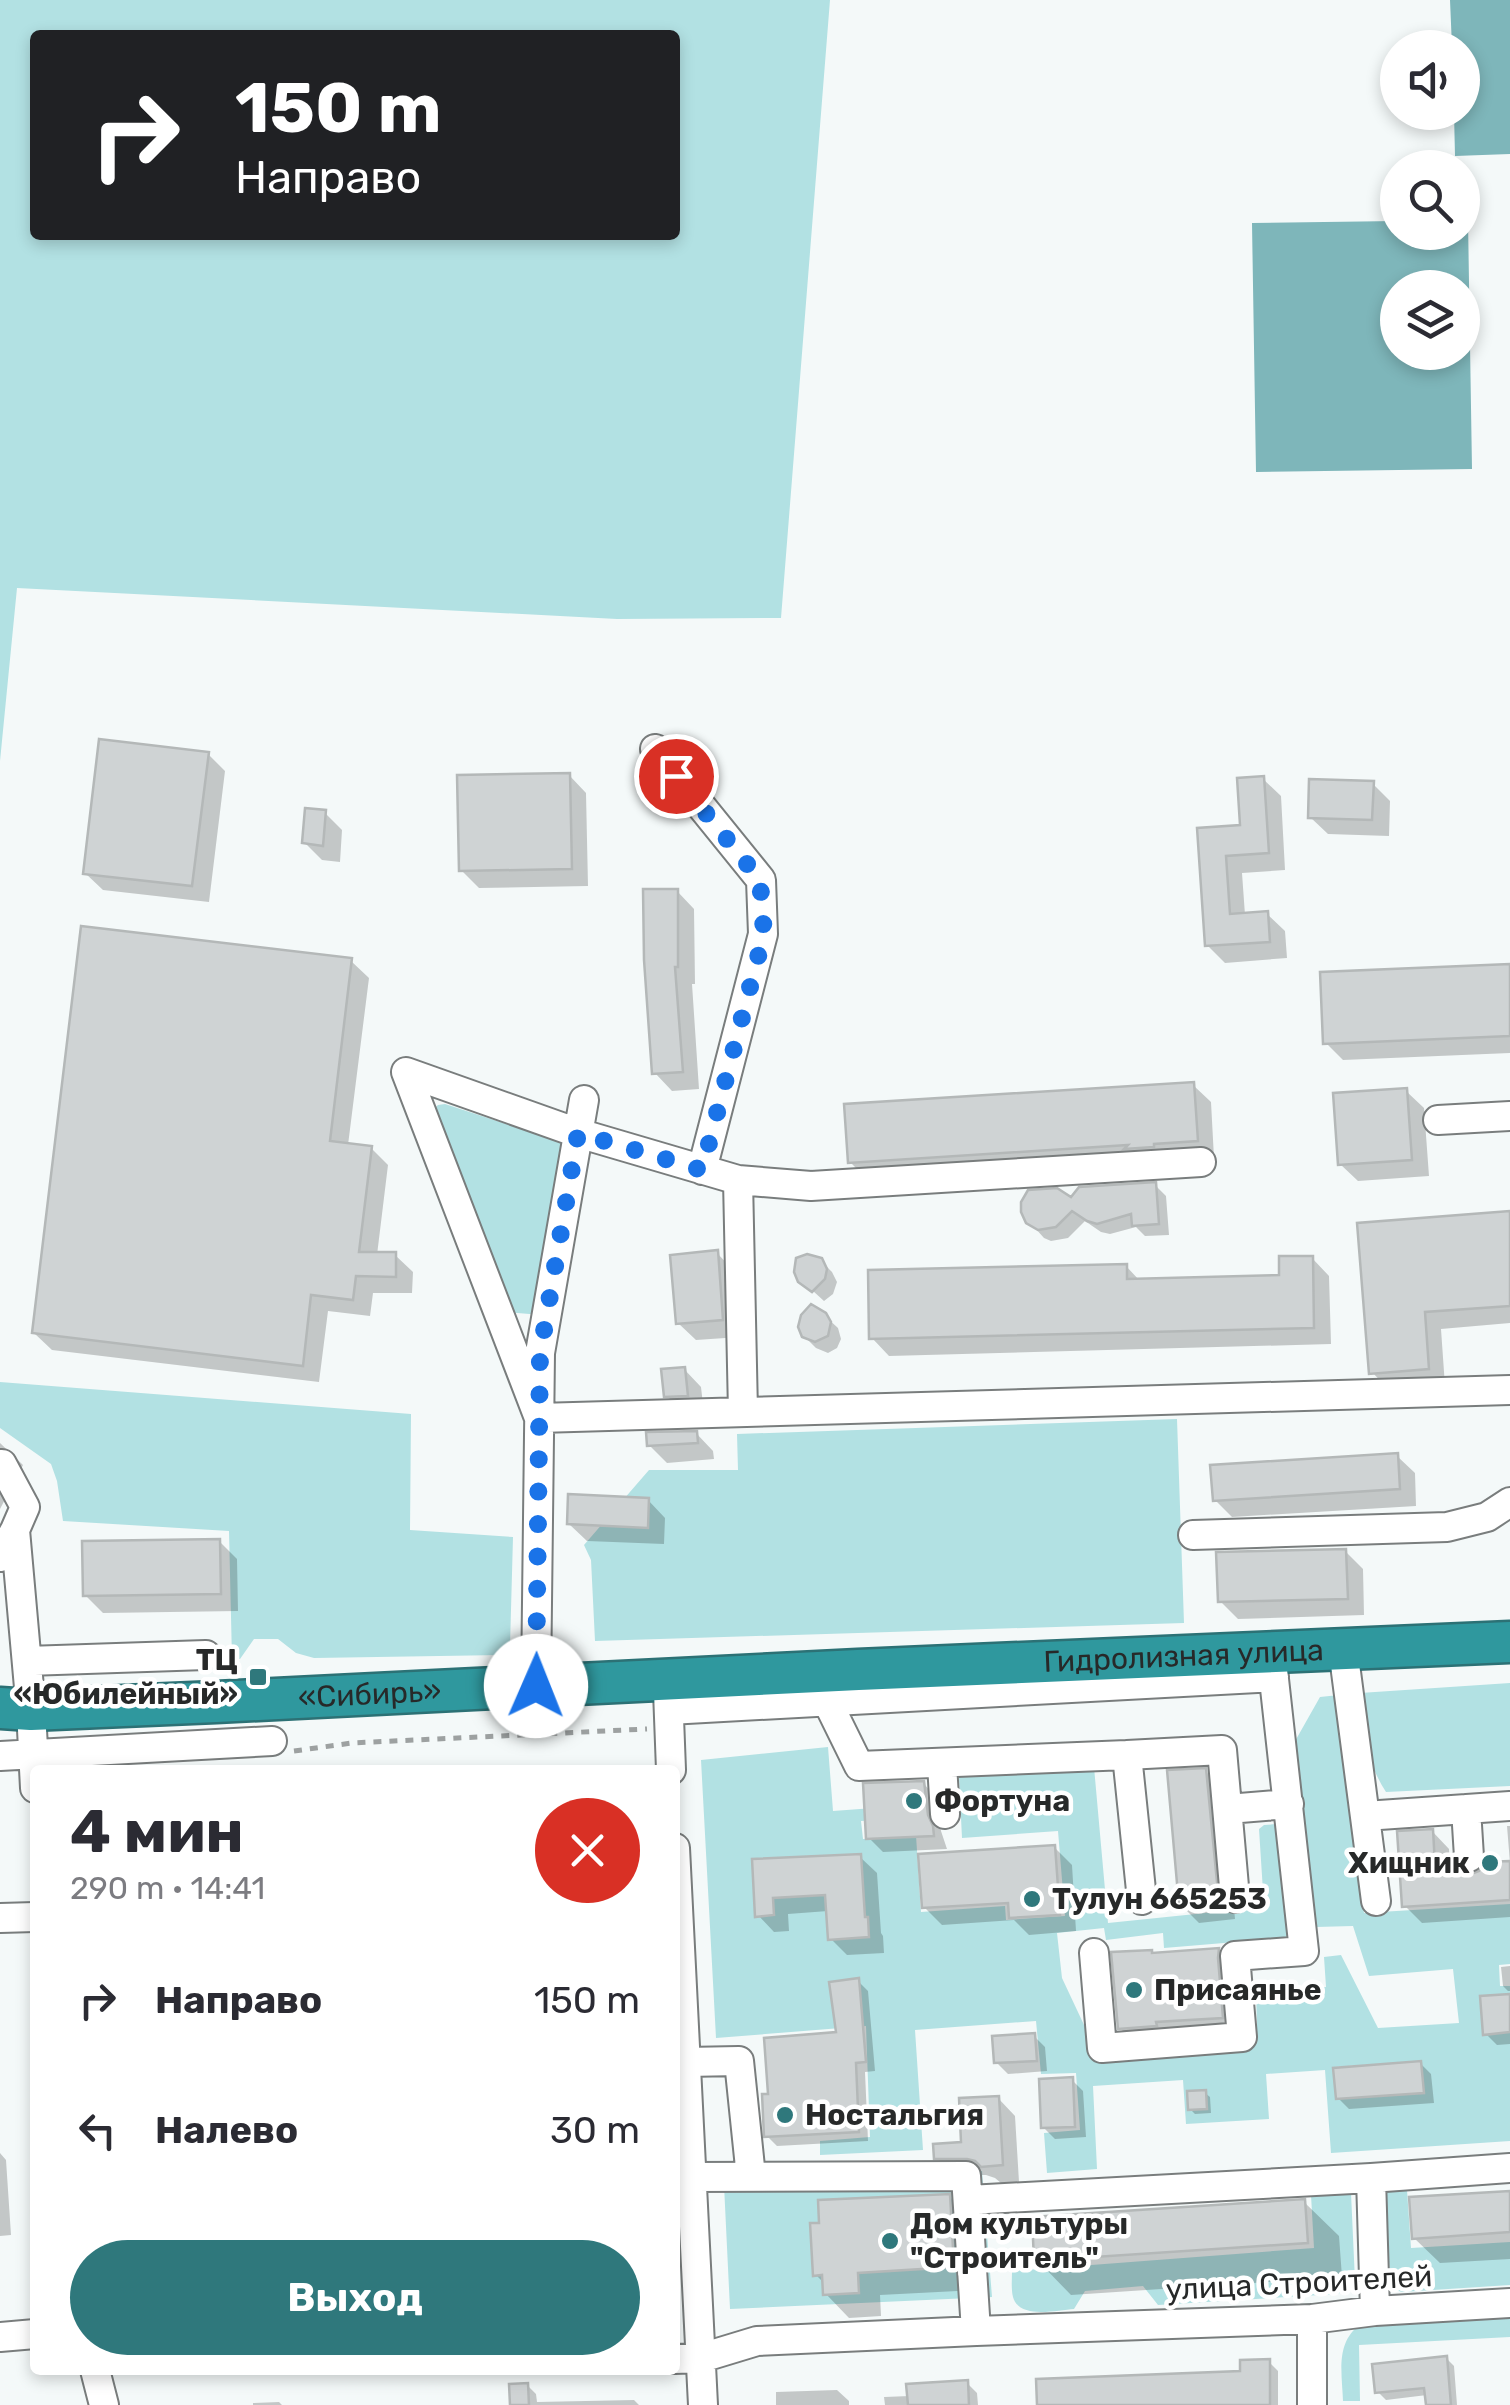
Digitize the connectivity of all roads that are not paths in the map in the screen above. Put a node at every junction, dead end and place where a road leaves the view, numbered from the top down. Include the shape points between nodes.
1 (655, 749) dead end
2 (584, 1100) dead end
3 (1510, 1116) edge
4 (1438, 1120) dead end
5 (578, 1133) junction
6 (1200, 1162) dead end
7 (702, 1170) junction
8 (738, 1180) junction
9 (1510, 1390) edge
10 (743, 1412) junction
11 (539, 1418) junction
12 (2, 1464) edge
13 (1510, 1502) edge
14 (15, 1530) junction
15 (1193, 1535) dead end
16 (0, 1557) edge
17 (1510, 1642) edge
18 (1343, 1649) junction
19 (206, 1654) dead end
20 (27, 1661) junction
21 (1273, 1665) junction
22 (858, 1670) joint
23 (536, 1686) junction
24 (827, 1701) junction
25 (668, 1706) junction
26 (16, 1709) edge
27 (276, 1747) road end
28 (33, 1754) junction
29 (1127, 1755) junction
30 (0, 1756) edge
31 (149, 1759) edge
32 (942, 1764) junction
33 (34, 1765) edge
34 (671, 1765) edge
35 (1289, 1804) junction
36 (1510, 1806) edge
37 (1466, 1808) junction
38 (1228, 1809) junction
39 (945, 1814) dead end
40 (1365, 1816) junction
41 (1469, 1857) dead end
42 (1236, 1898) dead end
43 (1142, 1900) dead end
44 (1376, 1901) dead end
45 (30, 1917) edge
46 (0, 1918) edge
47 (680, 1945) edge
48 (1094, 1953) dead end
49 (686, 2062) junction
50 (1510, 2168) edge
51 (692, 2177) junction
52 (750, 2177) junction
53 (1371, 2178) junction
54 (969, 2200) junction
55 (1510, 2303) edge
56 (1375, 2312) junction
57 (1312, 2319) junction
58 (976, 2330) junction
59 (30, 2335) edge
60 (0, 2338) edge
61 (688, 2358) edge
62 (96, 2375) edge
63 (104, 2405) edge
64 (703, 2405) edge
65 (1312, 2405) edge

1 - 7 street via 760,880 764,934
2 - 5 street
3 - 4 street
5 - 7 street
5 - 11 street via 540,1354
5 - 11 street via 406,1072
6 - 8 street via 810,1186
7 - 8 street
8 - 10 street
9 - 10 street
10 - 11 street
11 - 23 street
12 - 14 street via 25,1508
13 - 15 street via 1488,1518 1447,1526
14 - 16 street
14 - 20 street
17 - 18 highway, Гидролизная улица
18 - 21 highway, Гидролизная улица
18 - 40 street
19 - 20 street
20 - 26 street
21 - 22 highway, Гидролизная улица
21 - 24 street
21 - 35 street
22 - 25 highway, «Сибирь»
23 - 25 highway, «Сибирь»
23 - 26 highway, «Сибирь»
24 - 25 street
24 - 32 street via 858,1766
25 - 34 street
26 - 28 street
27 - 31 street
28 - 30 street
28 - 31 street
28 - 33 street
29 - 32 street
29 - 38 street via 1222,1750
29 - 43 street
32 - 39 street
35 - 38 street
35 - 48 street via 1304,1950 1236,1956 1242,2037 1102,2048
36 - 37 street
37 - 40 street
37 - 41 street
38 - 42 street
40 - 44 street
45 - 46 street
47 - 49 street
49 - 51 street
49 - 52 street via 738,2060
50 - 53 street
51 - 52 street
51 - 61 street
52 - 54 street via 966,2176
53 - 54 street
53 - 56 street
54 - 58 street
55 - 56 street, улица Строителей
56 - 57 street, улица Строителей
57 - 58 street, улица Строителей
57 - 65 street
58 - 61 street, улица Строителей via 757,2342
59 - 60 street
61 - 64 street
62 - 63 street

